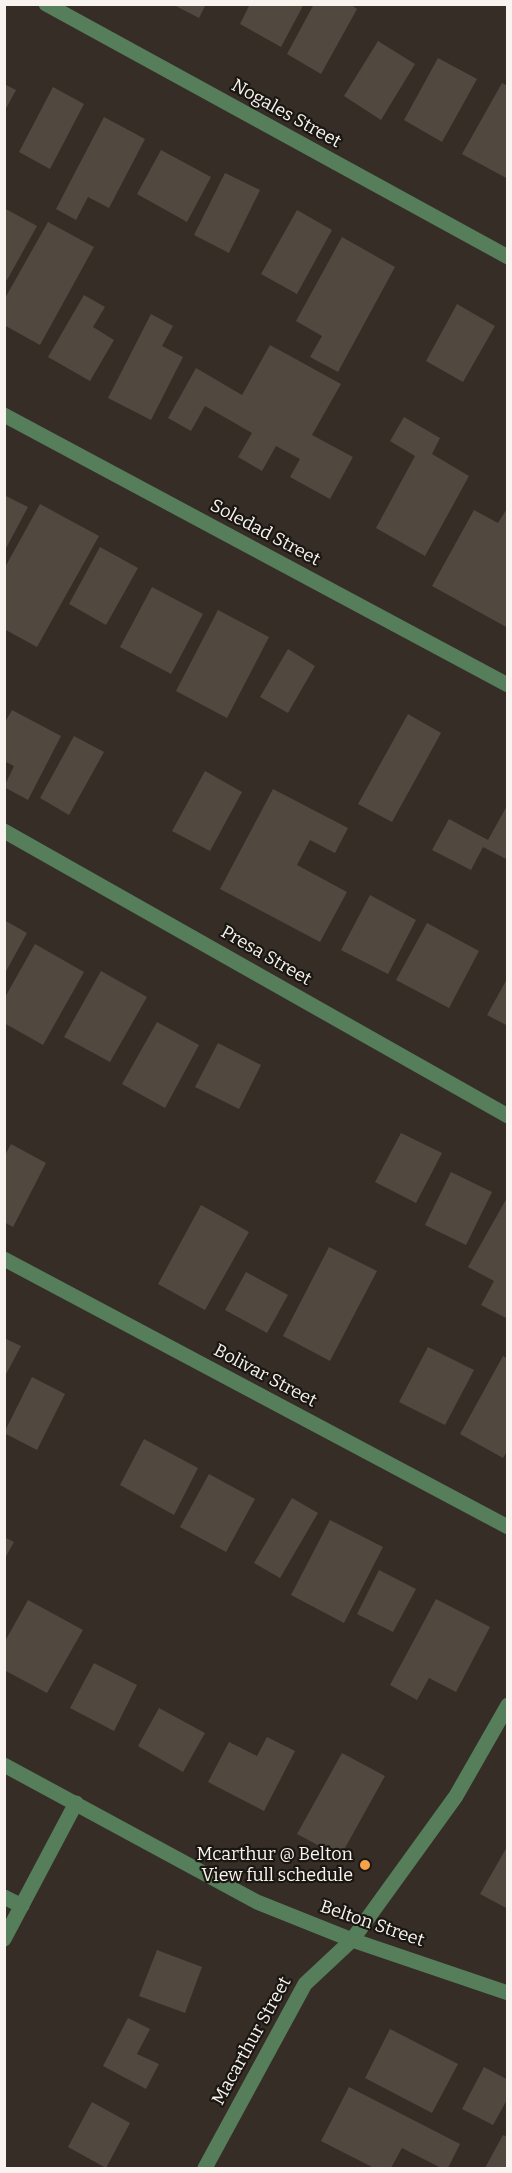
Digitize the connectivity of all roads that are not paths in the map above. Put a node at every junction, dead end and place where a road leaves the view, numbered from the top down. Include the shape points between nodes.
1 (46, 4) edge
2 (507, 257) edge
3 (4, 415) edge
4 (507, 685) edge
5 (4, 831) edge
6 (507, 1116) edge
7 (4, 1259) edge
8 (507, 1527) edge
9 (507, 1705) edge
10 (4, 1765) edge
11 (76, 1803) junction
12 (4, 1897) edge
13 (22, 1906) junction
14 (4, 1939) edge
15 (352, 1940) junction
16 (507, 1993) edge
17 (204, 2169) edge

1 - 2 street, Nogales Street
3 - 4 street, Soledad Street
5 - 6 street, Presa Street
7 - 8 street, Bolivar Street
9 - 15 street, Macarthur Street via 456,1796
10 - 11 street, Belton Street
11 - 13 street
11 - 15 street, Belton Street via 257,1902
12 - 13 street
13 - 14 street
15 - 16 street, Belton Street
15 - 17 street, Macarthur Street via 305,1984

